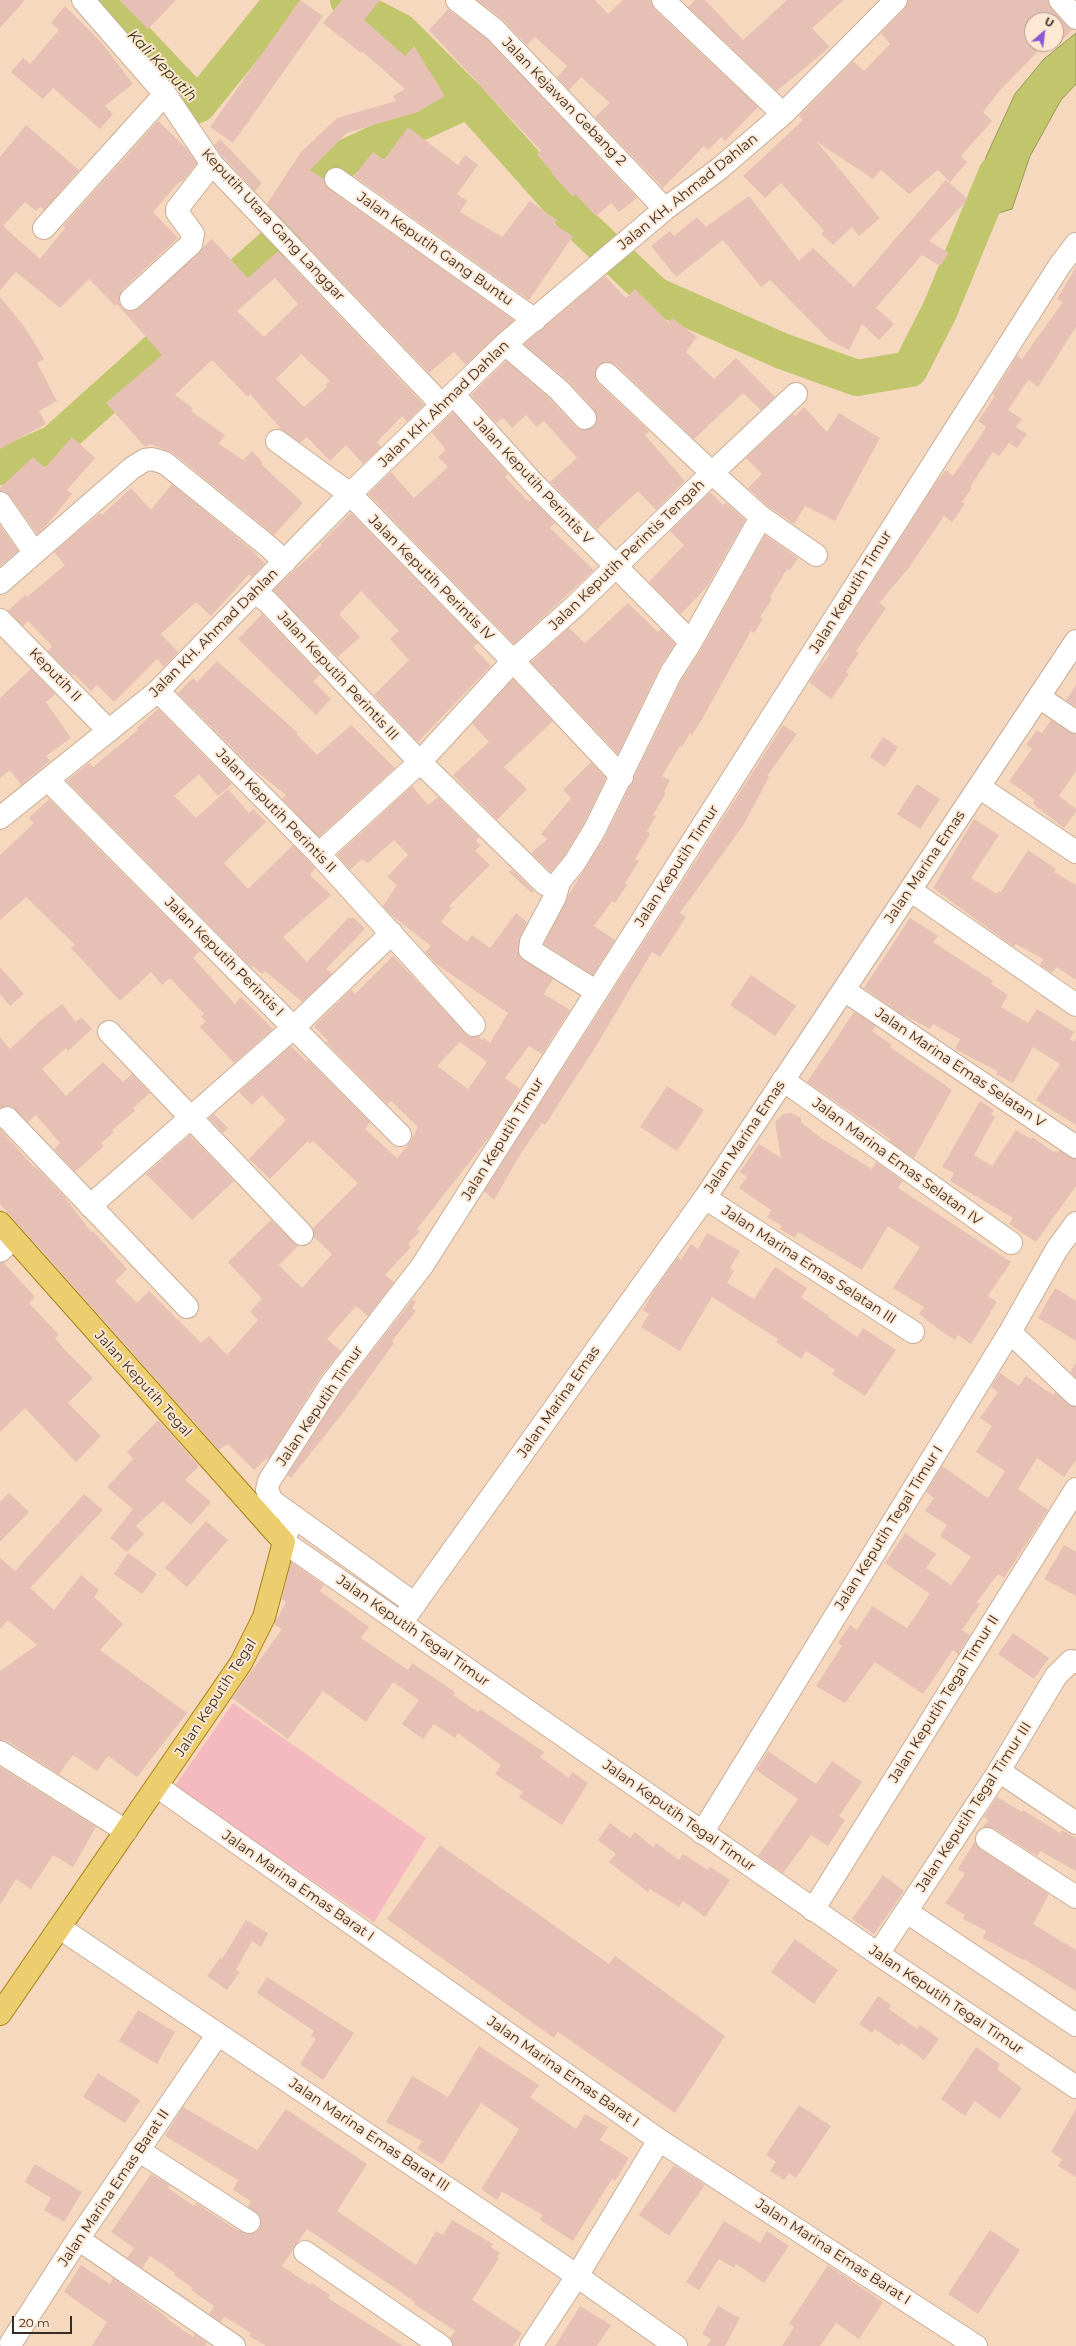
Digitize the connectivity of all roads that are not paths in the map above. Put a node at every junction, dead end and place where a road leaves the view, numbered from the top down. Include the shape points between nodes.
1 (83, 0) edge
2 (457, 0) edge
3 (662, 0) edge
4 (890, 2) edge
5 (165, 94) junction
6 (783, 114) junction
7 (212, 164) junction
8 (336, 179) dead end
9 (666, 209) junction
10 (44, 228) dead end
11 (1076, 244) edge
12 (132, 300) dead end
13 (535, 320) junction
14 (506, 344) junction
15 (607, 374) dead end
16 (796, 394) dead end
17 (447, 399) junction
18 (585, 418) dead end
19 (277, 441) dead end
20 (712, 473) junction
21 (350, 494) junction
22 (0, 503) edge
23 (762, 518) junction
24 (34, 552) junction
25 (816, 555) dead end
26 (285, 562) junction
27 (615, 566) junction
28 (0, 583) edge
29 (254, 592) junction
30 (0, 620) edge
31 (1076, 641) edge
32 (691, 642) junction
33 (513, 661) junction
34 (158, 691) junction
35 (1039, 697) junction
36 (1076, 722) edge
37 (109, 730) junction
38 (420, 762) junction
39 (622, 777) junction
40 (48, 780) junction
41 (979, 787) junction
42 (0, 818) edge
43 (1076, 852) edge
44 (319, 854) junction
45 (552, 885) junction
46 (910, 890) junction
47 (392, 933) junction
48 (844, 990) junction
49 (597, 992) junction
50 (1076, 1005) edge
51 (474, 1025) dead end
52 (294, 1027) junction
53 (109, 1032) dead end
54 (783, 1080) junction
55 (8, 1118) dead end
56 (192, 1118) junction
57 (400, 1134) dead end
58 (1076, 1147) edge
59 (705, 1198) junction
60 (90, 1206) junction
61 (1076, 1223) edge
62 (302, 1234) dead end
63 (4, 1238) edge
64 (1011, 1243) dead end
65 (187, 1307) dead end
66 (912, 1332) dead end
67 (1010, 1332) junction
68 (1076, 1395) edge
69 (1076, 1489) edge
70 (292, 1516) junction
71 (284, 1542) junction
72 (414, 1604) junction
73 (401, 1623) junction
74 (1073, 1662) edge
75 (0, 1752) edge
76 (999, 1771) junction
77 (158, 1787) junction
78 (1076, 1823) edge
79 (126, 1831) junction
80 (702, 1833) junction
81 (987, 1839) dead end
82 (1076, 1897) edge
83 (813, 1910) junction
84 (907, 1912) junction
85 (60, 1928) junction
86 (878, 1954) junction
87 (0, 2012) edge
88 (1076, 2024) edge
89 (218, 2034) junction
90 (1076, 2087) edge
91 (659, 2140) junction
92 (138, 2150) junction
93 (249, 2222) dead end
94 (78, 2239) junction
95 (306, 2252) dead end
96 (577, 2276) junction
97 (9, 2342) edge
98 (234, 2346) edge
99 (441, 2346) edge
100 (531, 2346) edge
101 (676, 2346) edge
102 (976, 2346) edge

1 - 5 street, Keputih Utara Gang Langgar
2 - 9 street, Jalan Kejawan Gebang 2 via 500,35
3 - 6 street
4 - 6 street, Jalan KH. Ahmad Dahlan
5 - 7 street, Keputih Utara Gang Langgar
5 - 10 street
6 - 9 street, Jalan KH. Ahmad Dahlan via 719,170
7 - 12 street via 177,209 193,234 191,244
7 - 17 street, Keputih Utara Gang Langgar
8 - 13 street, Jalan Keputih Gang Buntu
9 - 13 street, Jalan KH. Ahmad Dahlan
11 - 49 street, Jalan Keputih Timur via 1060,264
13 - 14 street, Jalan KH. Ahmad Dahlan
14 - 17 street, Jalan KH. Ahmad Dahlan
14 - 18 street via 559,390
15 - 20 street
16 - 20 street
17 - 21 street, Jalan KH. Ahmad Dahlan
17 - 27 street, Jalan Keputih Perintis V
19 - 21 street, Jalan Keputih Perintis IV
20 - 23 street, Jalan Keputih Perintis Tengah
20 - 27 street, Jalan Keputih Perintis Tengah
21 - 26 street, Jalan KH. Ahmad Dahlan
21 - 33 street, Jalan Keputih Perintis IV
22 - 24 street
23 - 25 street, Jalan Keputih Perintis Tengah
23 - 32 street
24 - 26 street via 132,468 152,459 165,463
24 - 28 street
26 - 29 street, Jalan KH. Ahmad Dahlan
27 - 32 street, Jalan Keputih Perintis V
27 - 33 street, Jalan Keputih Perintis Tengah via 574,608
29 - 34 street, Jalan KH. Ahmad Dahlan
29 - 38 street, Jalan Keputih Perintis III via 268,602
30 - 37 street, Keputih II
31 - 35 street, Jalan Marina Emas
32 - 39 street via 662,691
33 - 38 street
33 - 39 street, Jalan Keputih Perintis IV
34 - 37 street, Jalan KH. Ahmad Dahlan
34 - 44 street, Jalan Keputih Perintis II
35 - 36 street
35 - 41 street, Jalan Marina Emas
37 - 40 street, Jalan KH. Ahmad Dahlan
38 - 44 street
38 - 45 street, Jalan Keputih Perintis III
39 - 45 street via 595,829
40 - 42 street, Jalan KH. Ahmad Dahlan
40 - 52 street, Jalan Keputih Perintis I
41 - 43 street
41 - 46 street, Jalan Marina Emas
44 - 47 street, Jalan Keputih Perintis II
45 - 49 street via 555,897 531,942 530,950
46 - 48 street, Jalan Marina Emas
46 - 50 street
47 - 51 street, Jalan Keputih Perintis II
47 - 52 street
48 - 54 street, Jalan Marina Emas
48 - 58 street, Jalan Marina Emas Selatan V
49 - 70 street, Jalan Keputih Timur via 422,1266 331,1384 269,1481 266,1490 269,1498
52 - 56 street
52 - 57 street, Jalan Keputih Perintis I
53 - 56 street
54 - 59 street, Jalan Marina Emas
54 - 64 street, Jalan Marina Emas Selatan IV
55 - 60 street
56 - 60 street
56 - 62 street
59 - 66 street, Jalan Marina Emas Selatan III
59 - 72 street, Jalan Marina Emas
60 - 65 street
61 - 67 street, Jalan Keputih Tegal Timur I via 1057,1249
63 - 71 main road, Jalan Keputih Tegal
67 - 68 street
67 - 80 street, Jalan Keputih Tegal Timur I
69 - 83 street, Jalan Keputih Tegal Timur II
70 - 71 street
70 - 72 street
71 - 73 street, Jalan Keputih Tegal Timur
71 - 77 main road, Jalan Keputih Tegal via 269,1604 251,1646
72 - 73 street, Jalan Marina Emas
73 - 80 street, Jalan Keputih Tegal Timur
74 - 76 street, Jalan Keputih Tegal Timur III via 1056,1676
75 - 79 street
76 - 78 street
76 - 84 street, Jalan Keputih Tegal Timur III
77 - 79 main road, Jalan Keputih Tegal
77 - 91 street, Jalan Marina Emas Barat I
79 - 85 main road, Jalan Keputih Tegal
80 - 83 street, Jalan Keputih Tegal Timur
81 - 82 street
83 - 86 street, Jalan Keputih Tegal Timur
84 - 86 street, Jalan Keputih Tegal Timur III
84 - 88 street
85 - 87 main road, Jalan Keputih Tegal
85 - 89 street, Jalan Marina Emas Barat III
86 - 90 street, Jalan Keputih Tegal Timur
89 - 92 street, Jalan Marina Emas Barat II
89 - 96 street, Jalan Marina Emas Barat III
91 - 96 street
91 - 102 street, Jalan Marina Emas Barat I
92 - 93 street
92 - 94 street, Jalan Marina Emas Barat II
94 - 97 street, Jalan Marina Emas Barat II
94 - 98 street
95 - 99 street
96 - 100 street
96 - 101 street, Jalan Marina Emas Barat III

